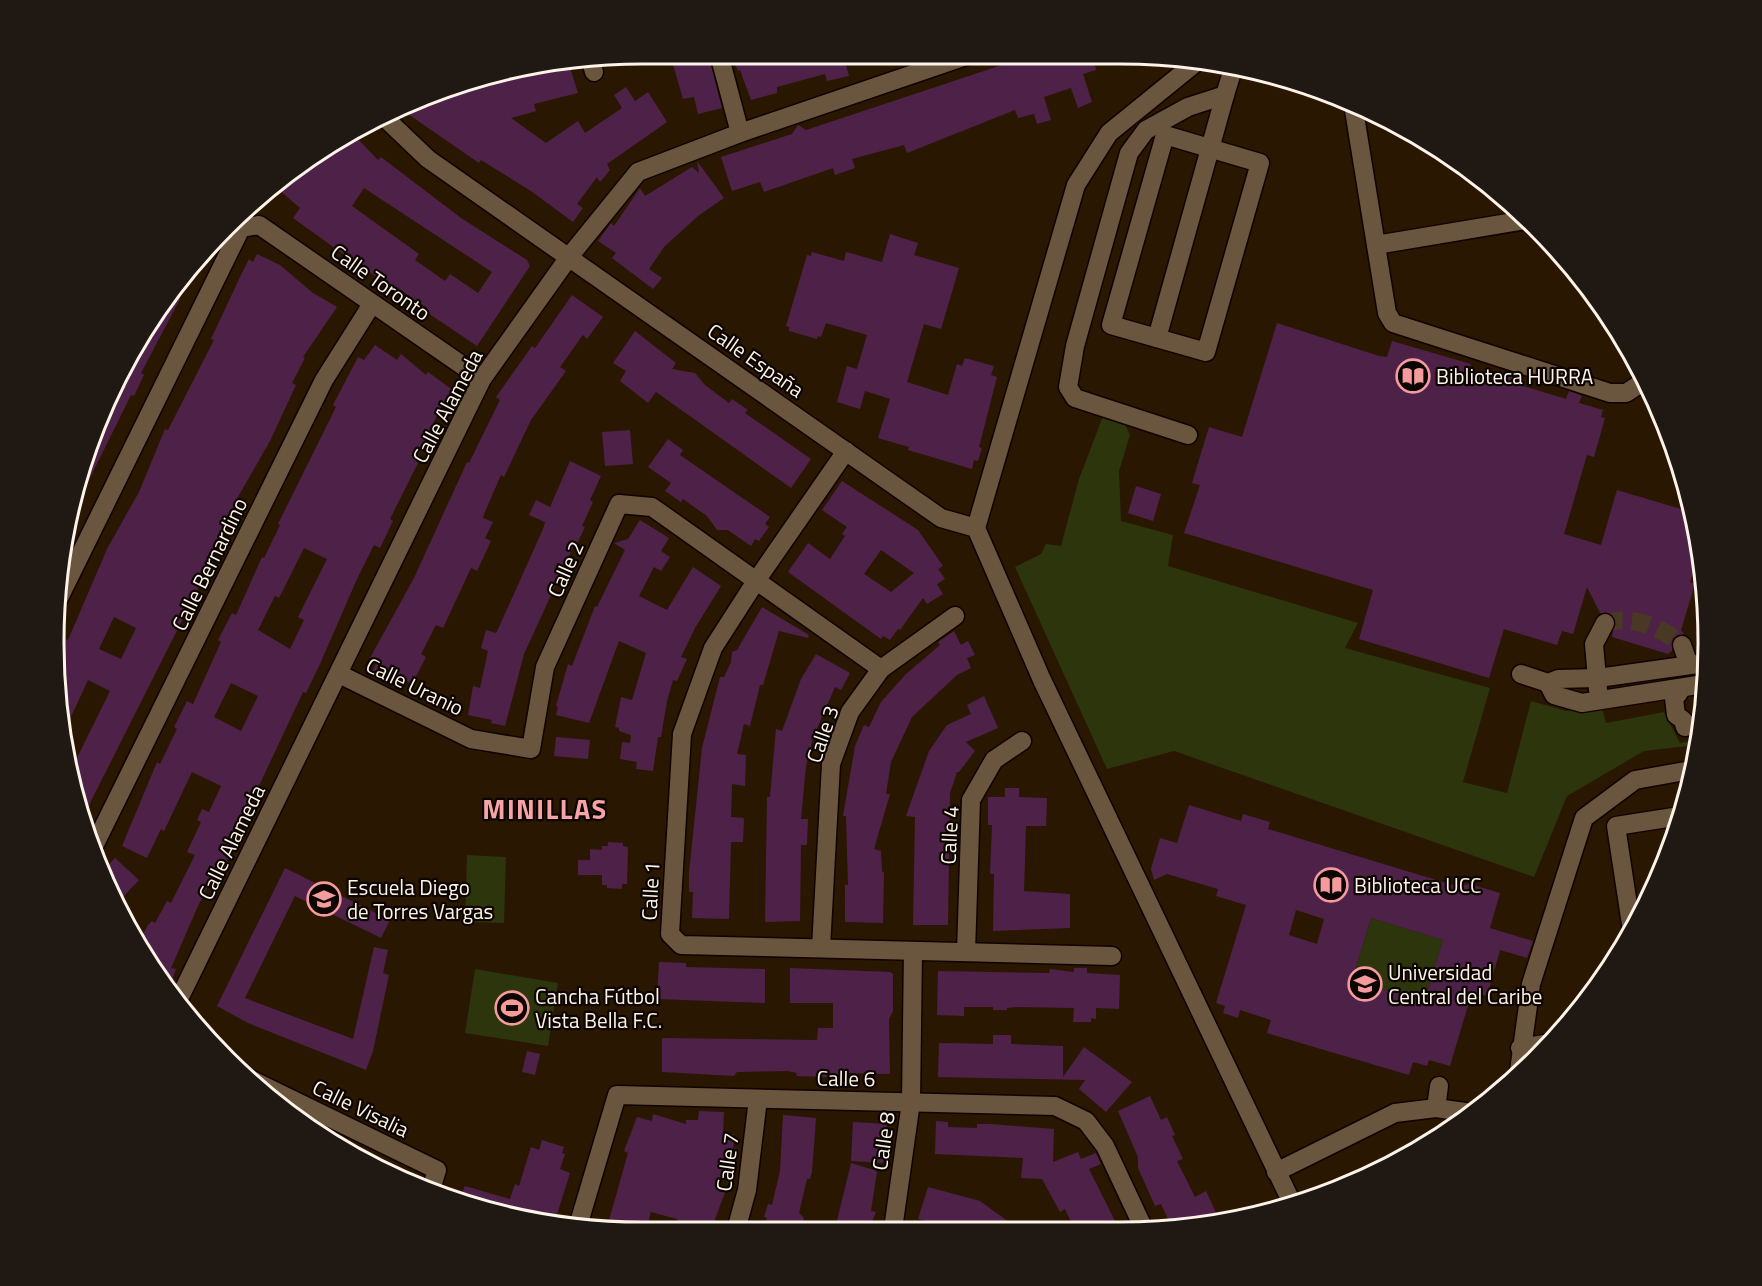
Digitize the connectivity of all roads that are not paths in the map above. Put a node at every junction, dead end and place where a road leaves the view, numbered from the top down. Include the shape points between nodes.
1 (722, 64) edge
2 (943, 64) edge
3 (1189, 68) edge
4 (1231, 76) edge
5 (1225, 94) junction
6 (1355, 115) edge
7 (390, 123) edge
8 (740, 133) junction
9 (1210, 147) junction
10 (1515, 222) edge
11 (1376, 245) junction
12 (569, 257) junction
13 (372, 304) junction
14 (1157, 338) junction
15 (482, 379) junction
16 (1637, 386) edge
17 (1188, 435) dead end
18 (846, 451) junction
19 (976, 528) junction
20 (68, 580) edge
21 (756, 581) junction
22 (955, 616) dead end
23 (1605, 623) dead end
24 (1682, 645) tunnel mouth
25 (1692, 665) edge
26 (881, 669) junction
27 (339, 674) junction
28 (1521, 674) dead end
29 (1598, 678) junction
30 (1548, 683) junction
31 (1696, 686) edge
32 (1680, 690) junction
33 (1599, 700) junction
34 (1692, 725) edge
35 (471, 739) joint
36 (1023, 741) dead end
37 (1683, 771) edge
38 (1671, 817) edge
39 (98, 837) edge
40 (1629, 915) edge
41 (821, 948) junction
42 (913, 951) junction
43 (966, 952) junction
44 (1112, 956) dead end
45 (182, 992) edge
46 (1534, 1046) edge
47 (1520, 1048) junction
48 (1519, 1060) edge
49 (1439, 1086) dead end
50 (282, 1095) edge
51 (758, 1099) junction
52 (911, 1102) junction
53 (1436, 1108) junction
54 (1458, 1111) edge
55 (1276, 1172) junction
56 (433, 1181) edge
57 (1288, 1196) edge
58 (580, 1218) edge
59 (1140, 1221) edge
60 (738, 1222) edge
61 (894, 1222) edge

1 - 8 street
2 - 8 street, Calle Alameda
3 - 19 street via 1109,134 1076,185
4 - 5 street
5 - 9 street
5 - 17 street via 1188,107 1146,130 1129,153 1075,346 1068,387 1075,399
6 - 11 street
7 - 12 street, Calle España via 428,159
8 - 12 street, Calle Alameda via 638,172
9 - 14 street
9 - 14 street via 1165,135 1111,325
9 - 14 street via 1260,163 1206,352
10 - 11 street
11 - 16 street via 1387,313 1394,323 1610,393 1626,393
12 - 15 street, Calle Alameda
12 - 18 street, Calle España
13 - 15 street, Calle Toronto
13 - 20 street, Calle Toronto via 259,225 241,228
13 - 39 street, Calle Bernardino via 324,380
15 - 27 street, Calle Alameda
18 - 19 street, Calle España via 941,518
18 - 21 street, Calle 1
19 - 55 street via 1042,680
21 - 26 street
21 - 35 street, Calle 2 via 652,507 619,504 545,667 531,749
21 - 41 street, Calle 1 via 713,648 682,734 670,934 681,945
22 - 26 street, Calle 3
23 - 29 street via 1594,644
24 - 25 street
25 - 29 street
25 - 32 street
26 - 41 street, Calle 3 via 850,712 831,764
27 - 35 street, Calle Uranio
27 - 45 street, Calle Alameda
28 - 30 street
29 - 30 street
29 - 33 street
30 - 33 street via 1554,695 1582,703
31 - 32 street
32 - 33 street
32 - 34 street via 1685,727
36 - 43 street, Calle 4 via 994,760 972,800
37 - 47 street via 1635,780 1584,818 1531,984
38 - 40 street via 1616,826
41 - 42 street, Calle 1
42 - 43 street, Calle 1
42 - 52 street, Calle 8
43 - 44 street, Calle 1
46 - 47 street
47 - 48 street
49 - 53 street
50 - 56 street, Calle Visalia via 436,1170
51 - 52 street, Calle 6
51 - 58 street, Calle 6 via 617,1095
51 - 60 street, Calle 7 via 747,1190
52 - 59 street, Calle 6 via 1055,1106 1086,1121 1105,1146
52 - 61 street, Calle 8
53 - 54 street
53 - 55 street via 1395,1113
55 - 57 street

